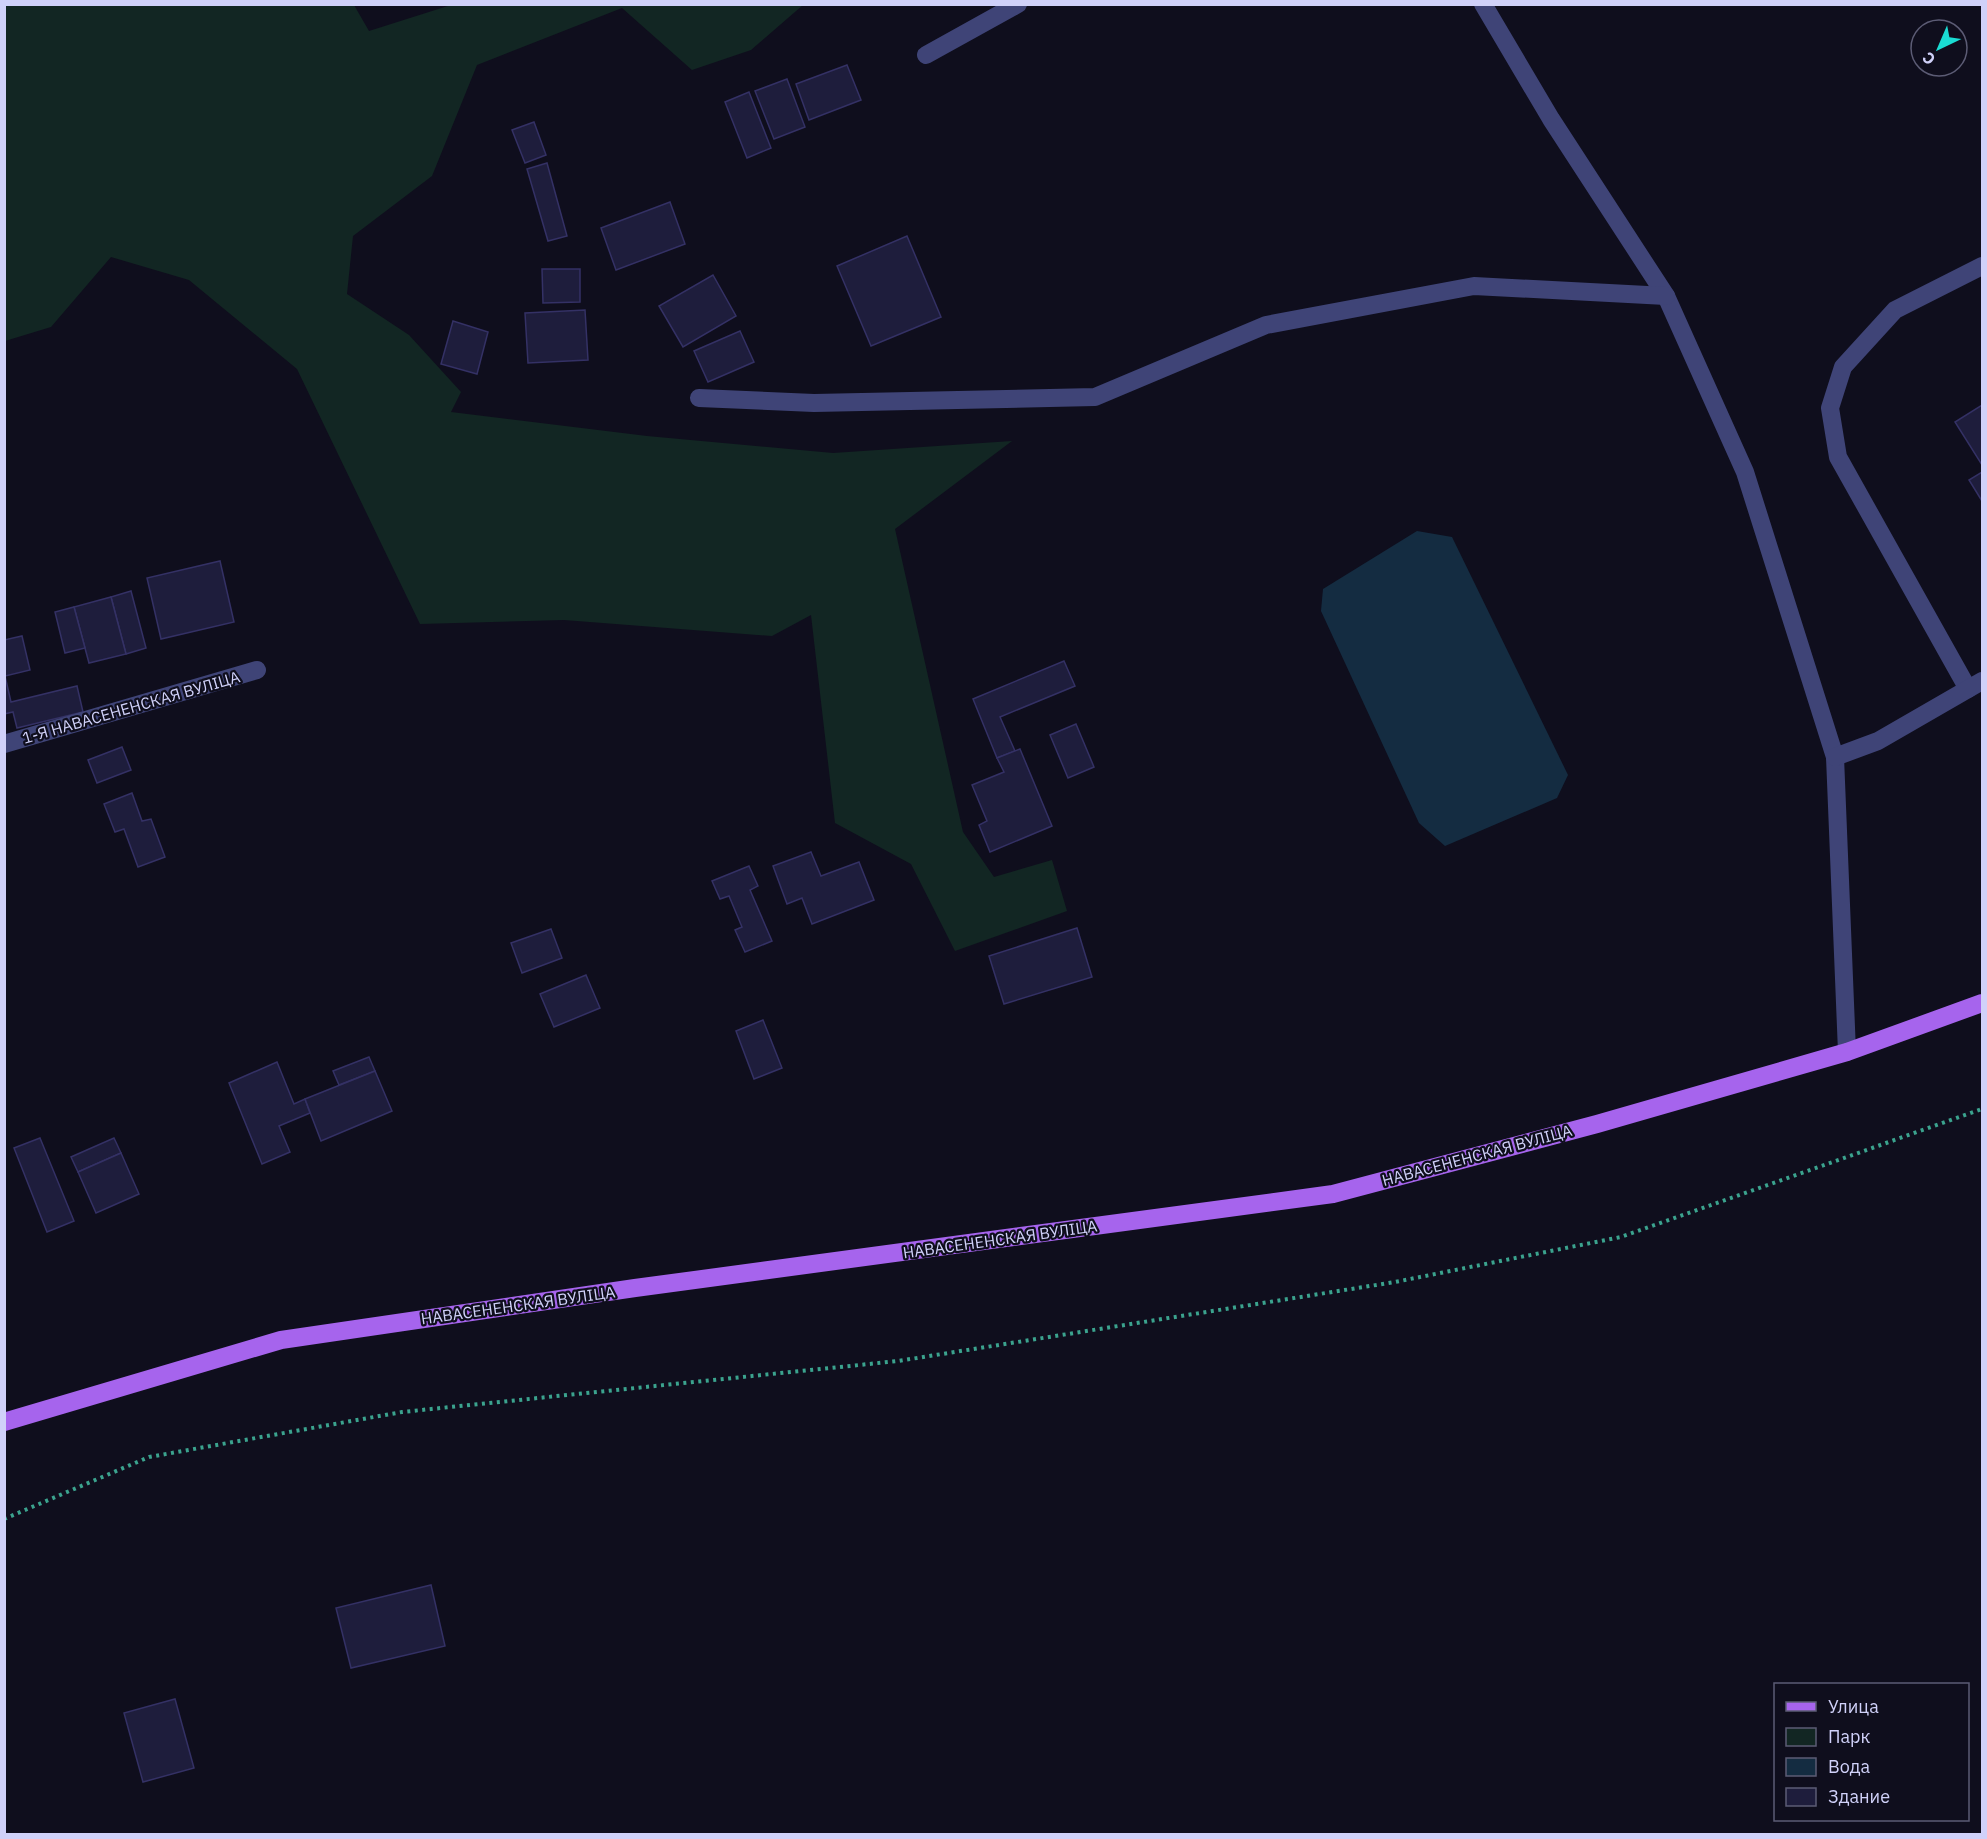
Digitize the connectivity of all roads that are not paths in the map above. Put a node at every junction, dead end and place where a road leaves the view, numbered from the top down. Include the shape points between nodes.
1 (1018, 4) edge
2 (1483, 4) edge
3 (926, 55) dead end
4 (1983, 266) edge
5 (1666, 296) junction
6 (699, 398) dead end
7 (256, 670) dead end
8 (1975, 685) edge
9 (4, 744) edge
10 (1835, 757) junction
11 (1983, 1002) edge
12 (1847, 1052) junction
13 (4, 1422) edge

1 - 3 street
2 - 5 street via 1551,119
4 - 8 street via 1895,310 1843,367 1830,408 1838,457
5 - 6 street via 1474,286 1266,325 1095,397 814,403
5 - 10 street via 1744,472
7 - 9 street, 1-Я НАВАСЕНЕНСКАЯ ВУЛІЦА
8 - 10 street via 1878,741
10 - 12 street
11 - 12 main road, НАВАСЕНЕНСКАЯ ВУЛІЦА
12 - 13 main road, НАВАСЕНЕНСКАЯ ВУЛІЦА via 1333,1194 647,1286 281,1340

